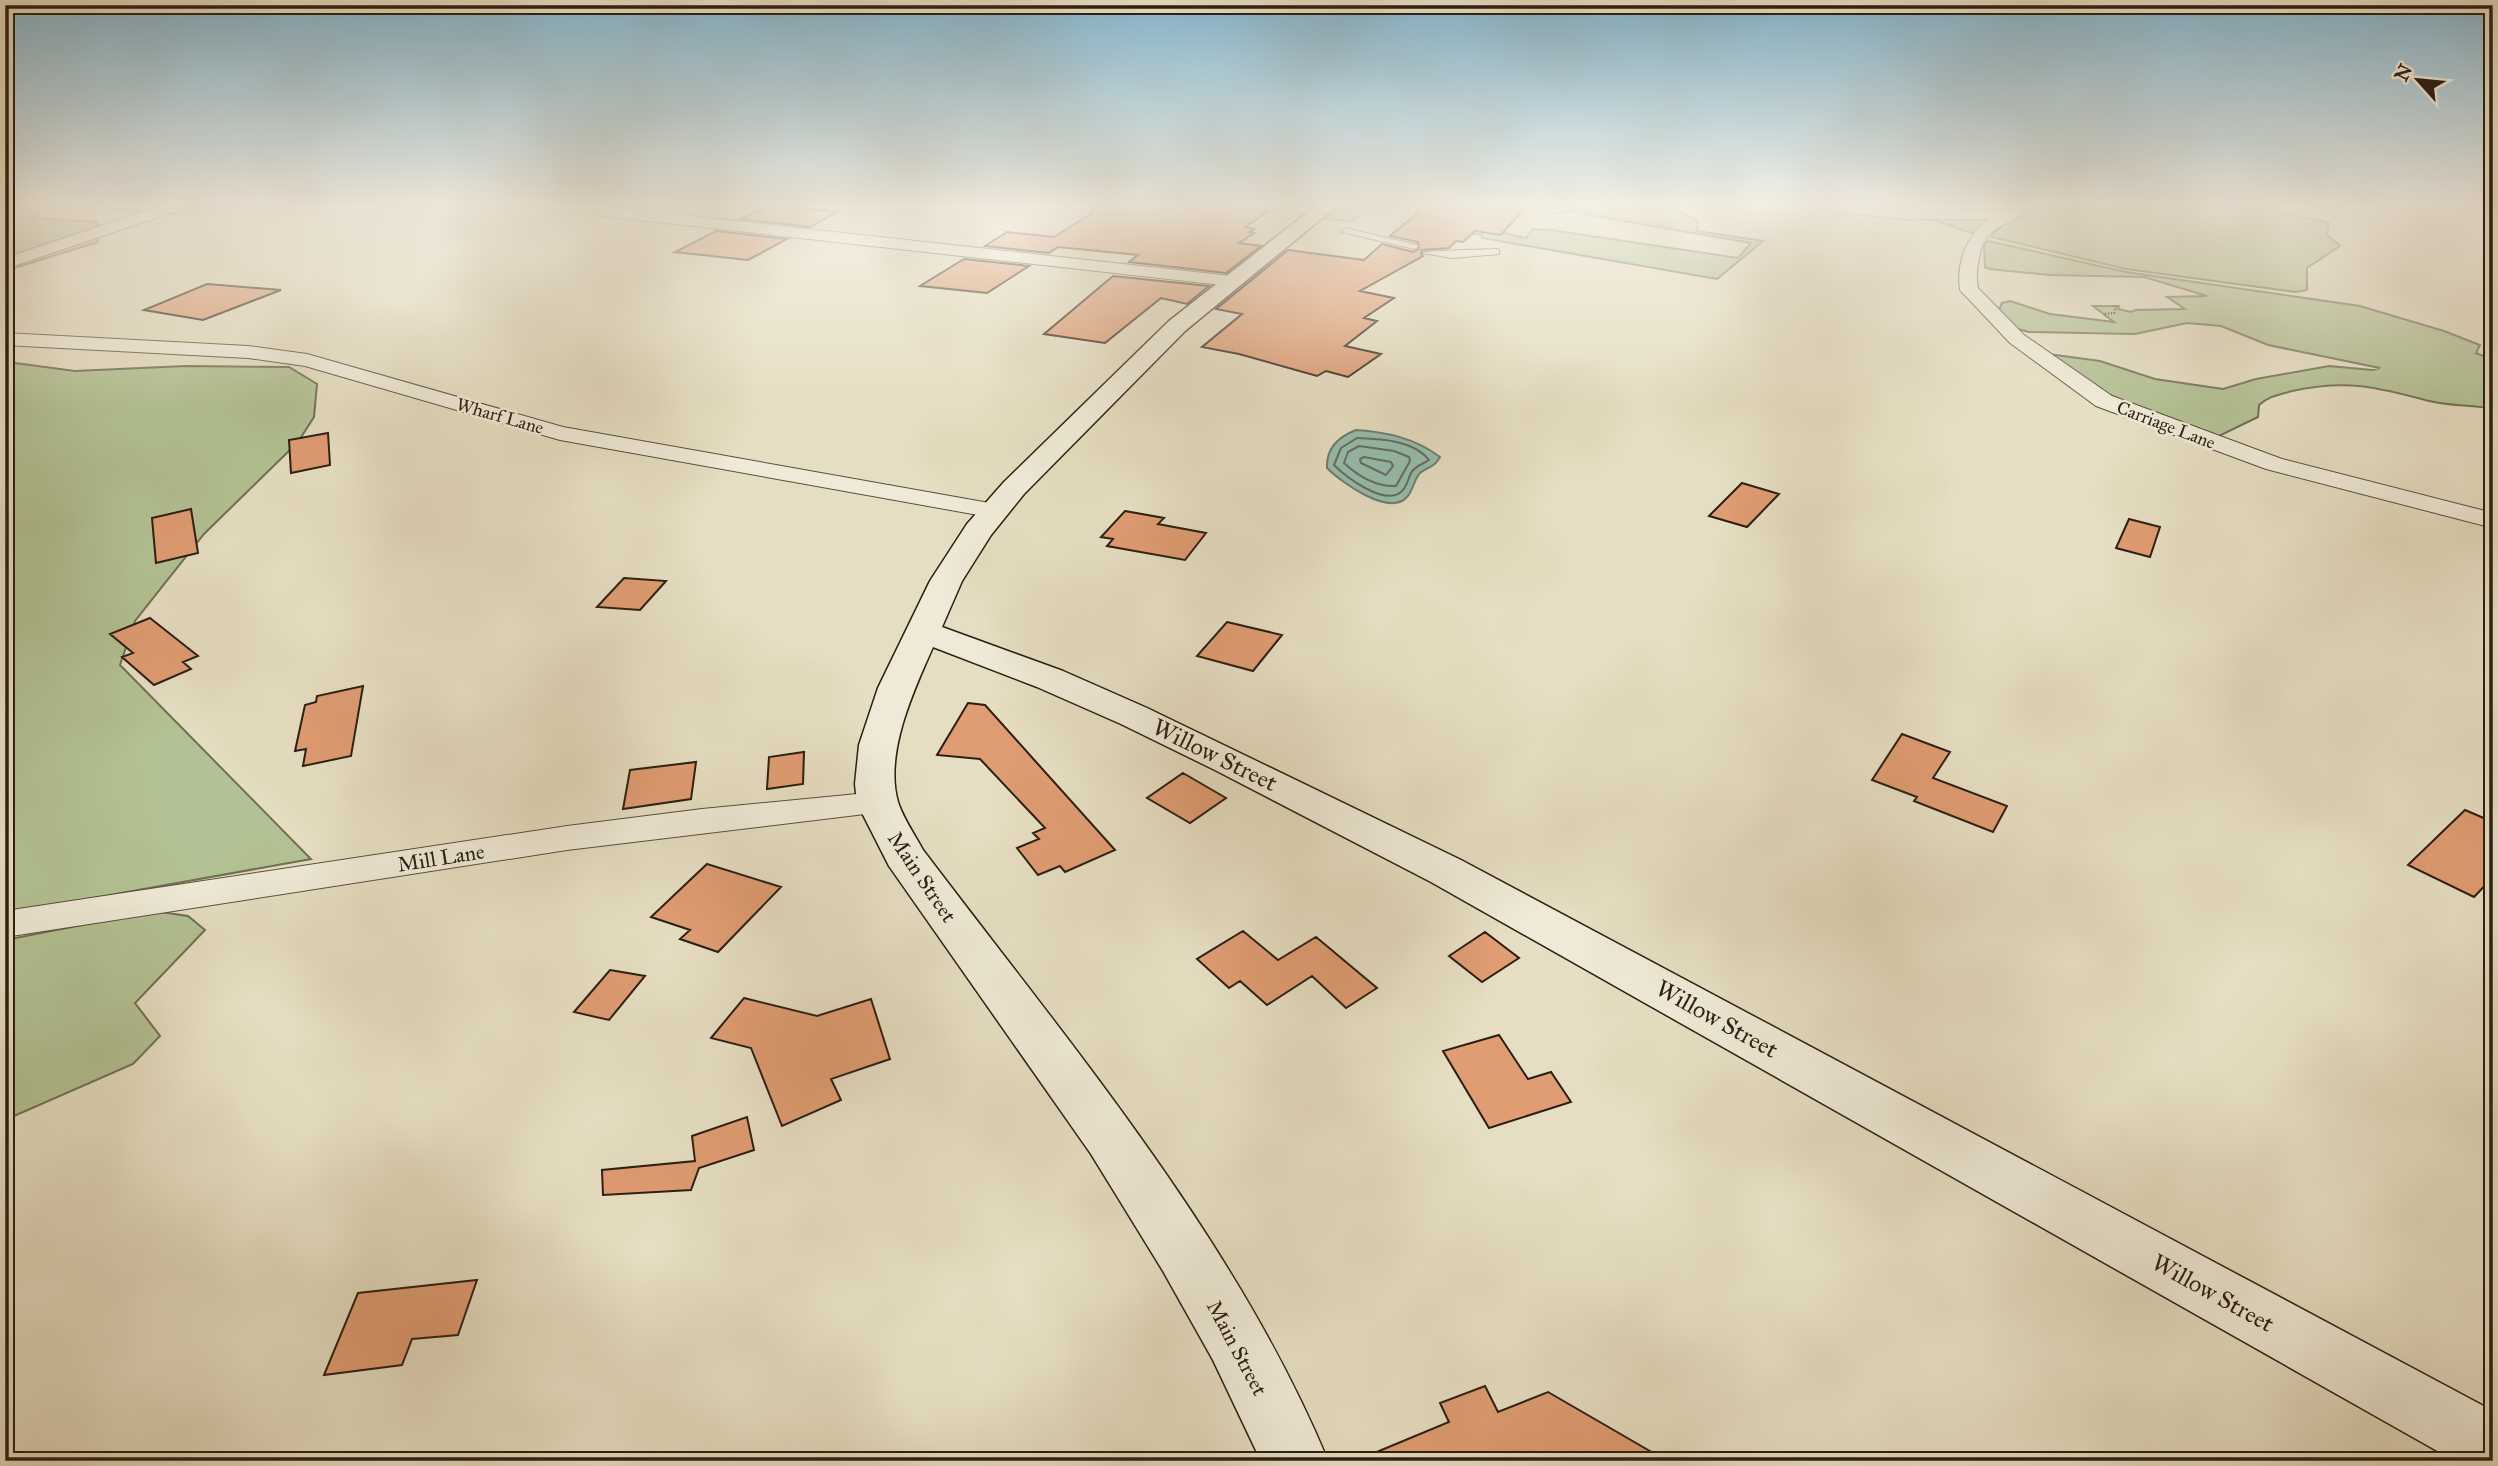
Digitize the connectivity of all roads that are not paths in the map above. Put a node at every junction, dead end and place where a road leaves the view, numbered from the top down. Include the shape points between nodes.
1 (1163, 273) edge
2 (1246, 273) edge
3 (1966, 273) edge
4 (1231, 281) junction
5 (5, 339) edge
6 (995, 512) junction
7 (2493, 521) edge
8 (922, 631) junction
9 (878, 803) junction
10 (5, 924) edge
11 (2493, 1446) edge
12 (1294, 1461) edge

1 - 4 street
2 - 4 main road, Main Street
3 - 7 street, Carriage Lane via 1975,297 2017,339 2104,401 2274,464
4 - 6 main road, Main Street via 1134,367
5 - 6 street, Wharf Lane via 248,352 307,360 560,433
6 - 8 main road, Main Street via 946,581
8 - 9 main road, Main Street via 896,688 878,745
8 - 11 main road, Willow Street via 1134,716 1446,871
9 - 10 street, Mill Lane via 581,836
9 - 12 main road, Main Street via 904,856 1110,1138 1183,1252 1235,1339

